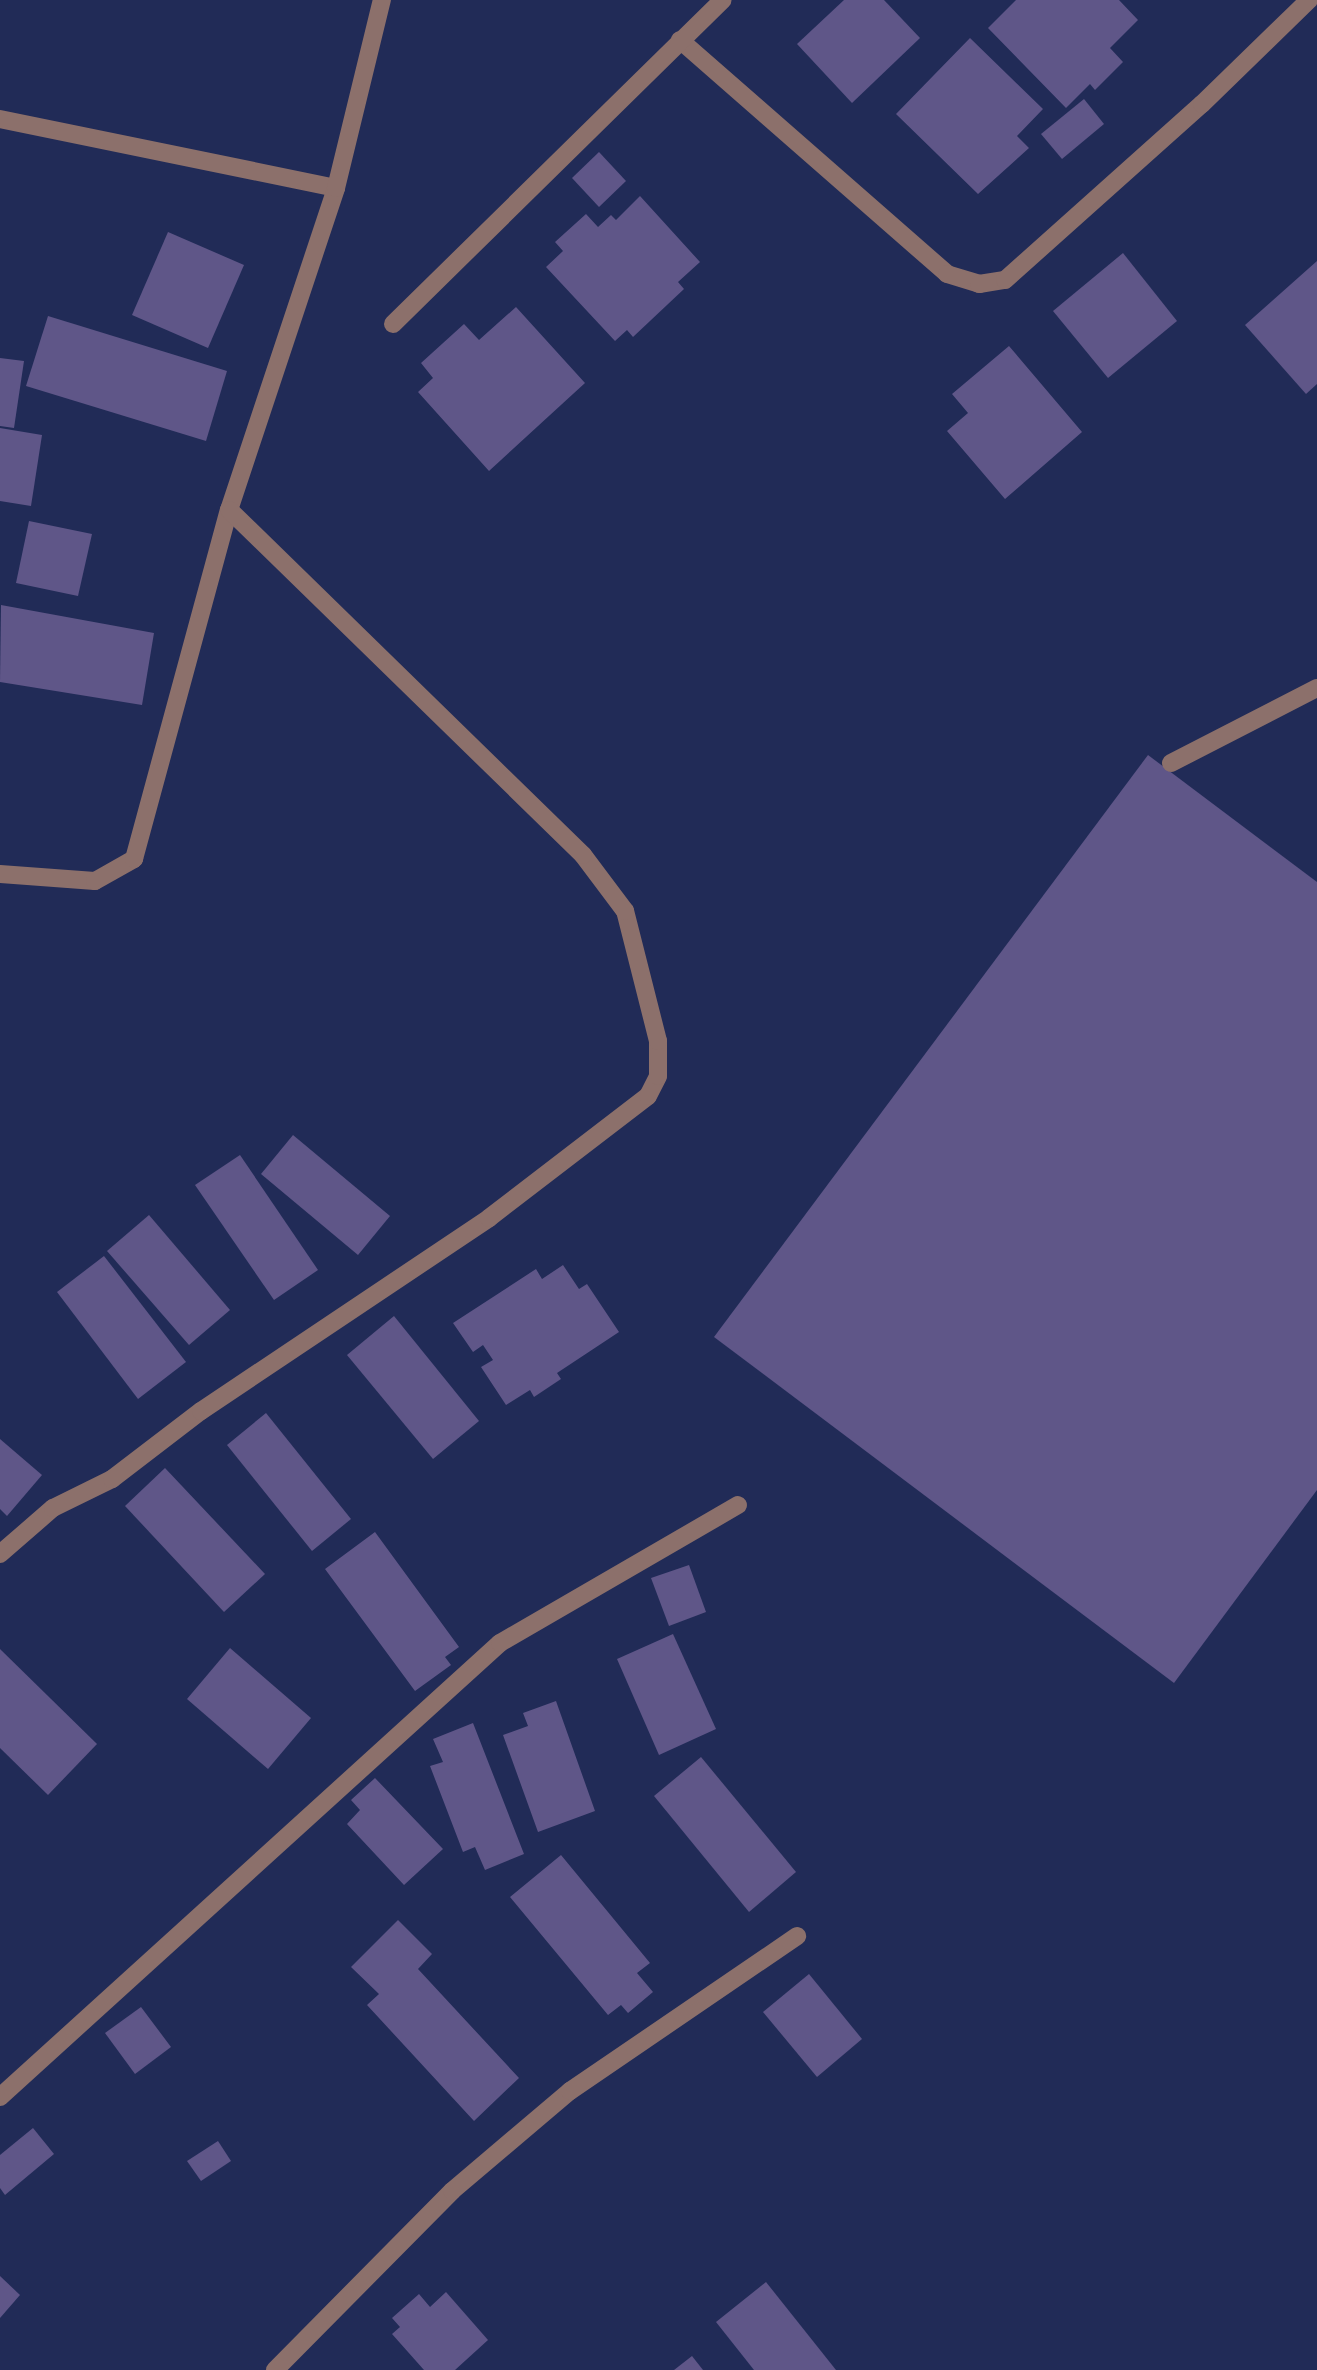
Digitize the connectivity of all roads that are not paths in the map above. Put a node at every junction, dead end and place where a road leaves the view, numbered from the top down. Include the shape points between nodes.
1 (382, 0) edge
2 (723, 0) edge
3 (1309, 0) edge
4 (680, 40) junction
5 (0, 119) edge
6 (336, 188) junction
7 (393, 324) dead end
8 (229, 510) junction
9 (1317, 688) edge
10 (1171, 762) dead end
11 (0, 874) edge
12 (738, 1505) dead end
13 (0, 1554) edge
14 (797, 1936) dead end
15 (0, 2097) edge
16 (275, 2370) edge

1 - 6 street
2 - 4 street
3 - 4 street via 1202,104 1005,280 979,284 947,274
4 - 7 street
5 - 6 street
6 - 8 street
8 - 11 street via 134,859 95,881
8 - 13 street via 583,855 625,911 658,1041 658,1076 648,1096 489,1218 201,1411 112,1479 53,1508
9 - 10 street
12 - 15 street via 500,1643
14 - 16 street via 570,2091 452,2191

